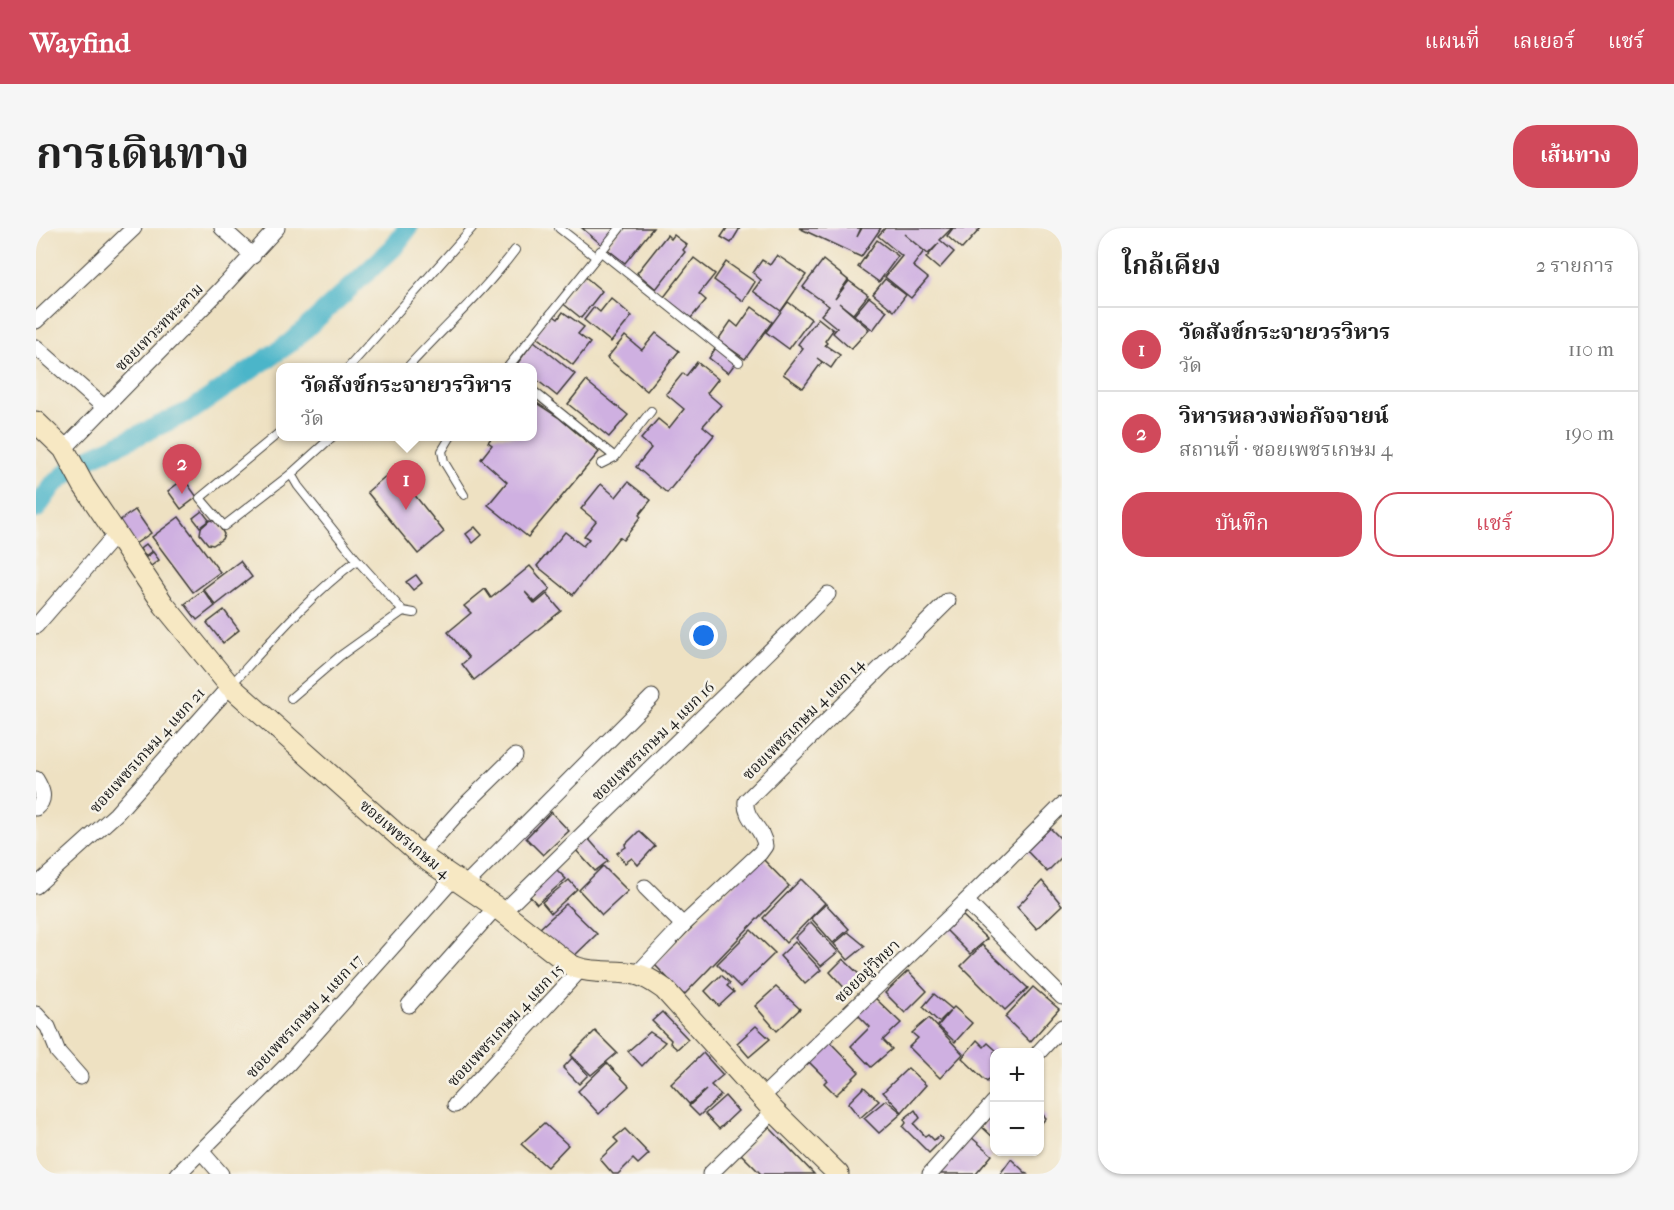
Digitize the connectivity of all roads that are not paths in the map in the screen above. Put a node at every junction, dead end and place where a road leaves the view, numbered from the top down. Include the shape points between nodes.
1 (134, 228) edge
2 (222, 228) edge
3 (277, 228) edge
4 (472, 228) edge
5 (559, 228) edge
6 (620, 228) edge
7 (515, 250) dead end
8 (598, 254) junction
9 (253, 256) junction
10 (36, 321) edge
11 (36, 347) edge
12 (739, 362) dead end
13 (352, 363) edge
14 (411, 363) edge
15 (511, 363) edge
16 (537, 394) edge
17 (105, 408) junction
18 (651, 411) dead end
19 (36, 422) edge
20 (276, 435) edge
21 (327, 441) edge
22 (448, 441) edge
23 (67, 456) junction
24 (615, 457) junction
25 (601, 464) dead end
26 (291, 474) junction
27 (464, 495) dead end
28 (116, 534) junction
29 (357, 560) junction
30 (828, 594) dead end
31 (948, 601) dead end
32 (403, 611) junction
33 (414, 613) dead end
34 (36, 627) edge
35 (230, 686) junction
36 (652, 697) dead end
37 (291, 698) dead end
38 (515, 756) dead end
39 (36, 779) edge
40 (1062, 805) edge
41 (36, 808) edge
42 (420, 855) junction
43 (458, 883) junction
44 (36, 886) edge
45 (645, 887) dead end
46 (966, 901) junction
47 (499, 910) junction
48 (683, 925) junction
49 (581, 969) junction
50 (637, 974) junction
51 (1062, 997) edge
52 (409, 1005) dead end
53 (36, 1014) edge
54 (1062, 1027) edge
55 (1043, 1048) edge
56 (80, 1077) dead end
57 (768, 1104) junction
58 (454, 1105) dead end
59 (990, 1106) edge
60 (201, 1151) junction
61 (178, 1174) edge
62 (221, 1174) edge
63 (710, 1174) edge
64 (838, 1174) edge
65 (930, 1174) edge

1 - 10 street
2 - 9 street
3 - 9 street, ซอยเทวะทหะคาม
4 - 13 lane
5 - 8 lane
6 - 8 lane
7 - 14 lane via 477,296
8 - 12 lane
8 - 15 lane
9 - 17 street, ซอยเทวะทหะคาม
11 - 17 street
16 - 24 lane
17 - 23 street, ซอยเทวะทหะคาม
18 - 24 lane
19 - 23 street, ซอยเพชรเกษม 4
20 - 26 lane via 201,498 224,526
21 - 26 lane
22 - 27 lane via 442,451 444,462
23 - 28 street, ซอยเพชรเกษม 4
24 - 25 lane
26 - 29 lane
28 - 34 street
28 - 35 street, ซอยเพชรเกษม 4 via 164,605
29 - 32 lane
29 - 35 lane via 295,615
30 - 47 street, ซอยเพชรเกษม 4 แยก 16
31 - 48 street, ซอยเพชรเกษม 4 แยก 14 via 746,801 748,816 765,838 765,846
32 - 33 lane
32 - 37 lane via 340,656
35 - 42 street, ซอยเพชรเกษม 4
35 - 44 street, ซอยเพชรเกษม 4 แยก 21 via 116,814
36 - 43 street, ซอยเพชรเกษม 4 แยก 17
38 - 42 street
39 - 41 street via 43,798
40 - 46 street, ซอยอยู่วิทยา
42 - 43 street, ซอยเพชรเกษม 4
43 - 47 street, ซอยเพชรเกษม 4
43 - 60 street, ซอยเพชรเกษม 4 แยก 17
45 - 48 street
46 - 51 street
46 - 57 street, ซอยอยู่วิทยา
47 - 49 street, ซอยเพชรเกษม 4 via 568,964
47 - 52 street, ซอยเพชรเกษม 4 แยก 16
48 - 50 street, ซอยเพชรเกษม 4 แยก 14
49 - 50 street, ซอยเพชรเกษม 4
49 - 58 street, ซอยเพชรเกษม 4 แยก 15
50 - 57 street, ซอยเพชรเกษม 4 via 664,989
53 - 56 street via 48,1028 58,1052
54 - 55 street
57 - 63 street, ซอยอยู่วิทยา
57 - 64 street, ซอยเพชรเกษม 4
59 - 65 street
60 - 61 street, ซอยเพชรเกษม 4 แยก 17
60 - 62 street

